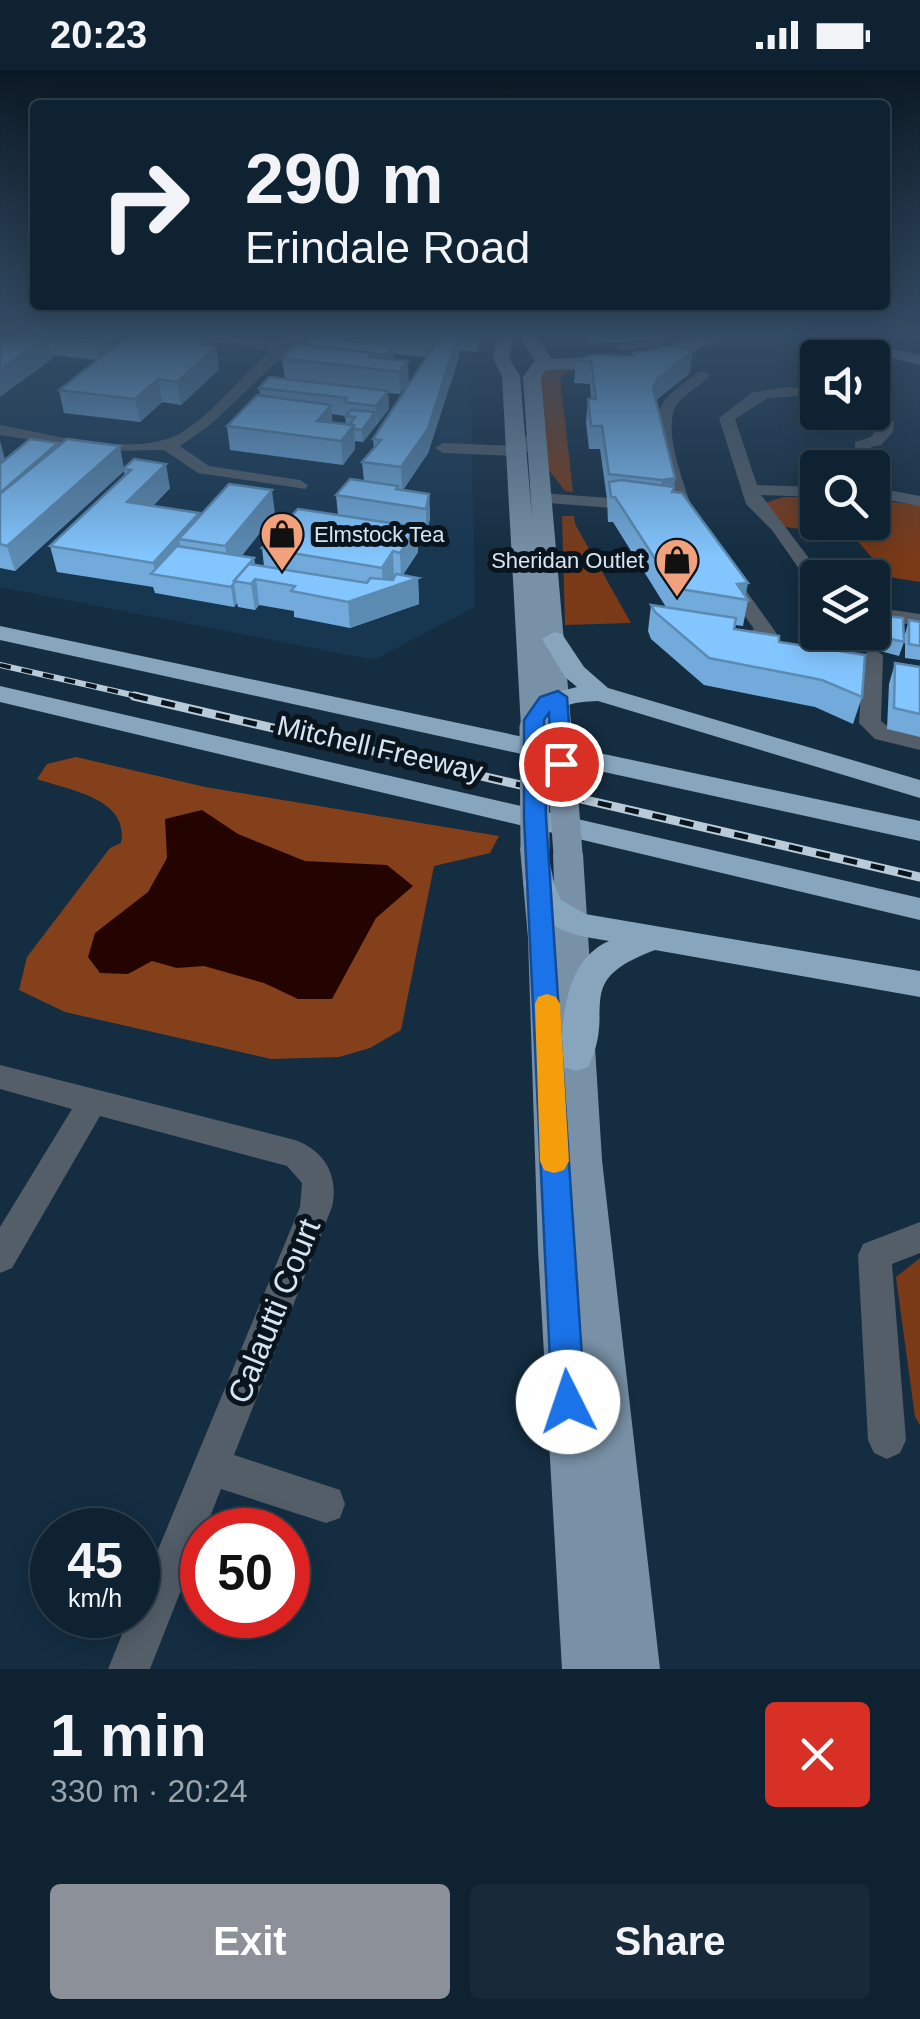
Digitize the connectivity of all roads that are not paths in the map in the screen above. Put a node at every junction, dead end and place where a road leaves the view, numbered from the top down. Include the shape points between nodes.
1 (216, 410) edge
2 (513, 410) edge
3 (523, 410) edge
4 (667, 410) edge
5 (735, 410) edge
6 (0, 430) edge
7 (888, 430) edge
8 (514, 442) junction
9 (168, 445) junction
10 (443, 448) dead end
11 (464, 450) junction
12 (864, 450) edge
13 (300, 485) dead end
14 (753, 490) junction
15 (800, 491) edge
16 (890, 495) edge
17 (541, 498) junction
18 (920, 500) edge
19 (686, 515) junction
20 (802, 560) edge
21 (890, 616) edge
22 (920, 620) edge
23 (0, 632) edge
24 (554, 639) junction
25 (758, 641) edge
26 (868, 666) edge
27 (599, 693) junction
28 (0, 694) edge
29 (558, 697) junction
30 (542, 727) junction
31 (920, 742) edge
32 (920, 789) edge
33 (920, 832) edge
34 (539, 883) junction
35 (920, 909) edge
36 (568, 920) junction
37 (652, 938) junction
38 (920, 984) edge
39 (576, 1057) junction
40 (0, 1077) edge
41 (93, 1101) junction
42 (920, 1237) edge
43 (0, 1257) edge
44 (887, 1440) dead end
45 (212, 1467) junction
46 (326, 1504) dead end
47 (129, 1669) edge
48 (587, 1669) edge
49 (635, 1669) edge

1 - 9 street
2 - 8 main road
3 - 8 main road
4 - 19 street via 663,420
5 - 14 street via 727,418
6 - 9 street via 135,449
7 - 12 street via 864,442
8 - 11 street
8 - 11 street
8 - 17 main road
8 - 30 main road
9 - 13 street via 204,470
10 - 11 street
14 - 15 street
14 - 20 street via 755,504
16 - 18 street
17 - 19 street
17 - 24 main road
19 - 25 street via 767,634 754,636
21 - 22 street
23 - 33 highway, Mitchell Freeway
24 - 27 highway via 574,672
24 - 29 main road
26 - 31 street via 874,729
27 - 29 highway
27 - 32 highway
28 - 35 highway, Mitchell Freeway
29 - 30 main road
30 - 34 main road, bridge
30 - 36 main road, bridge via 568,854
34 - 36 highway via 550,907
34 - 48 main road
36 - 37 highway
36 - 39 main road
37 - 38 highway
37 - 39 highway via 594,968
39 - 49 main road
40 - 41 street, Calautti Court
41 - 43 street
41 - 45 street, Calautti Court via 295,1154 317,1175 316,1207
42 - 44 street via 875,1256
45 - 46 street
45 - 47 street, Calautti Court

